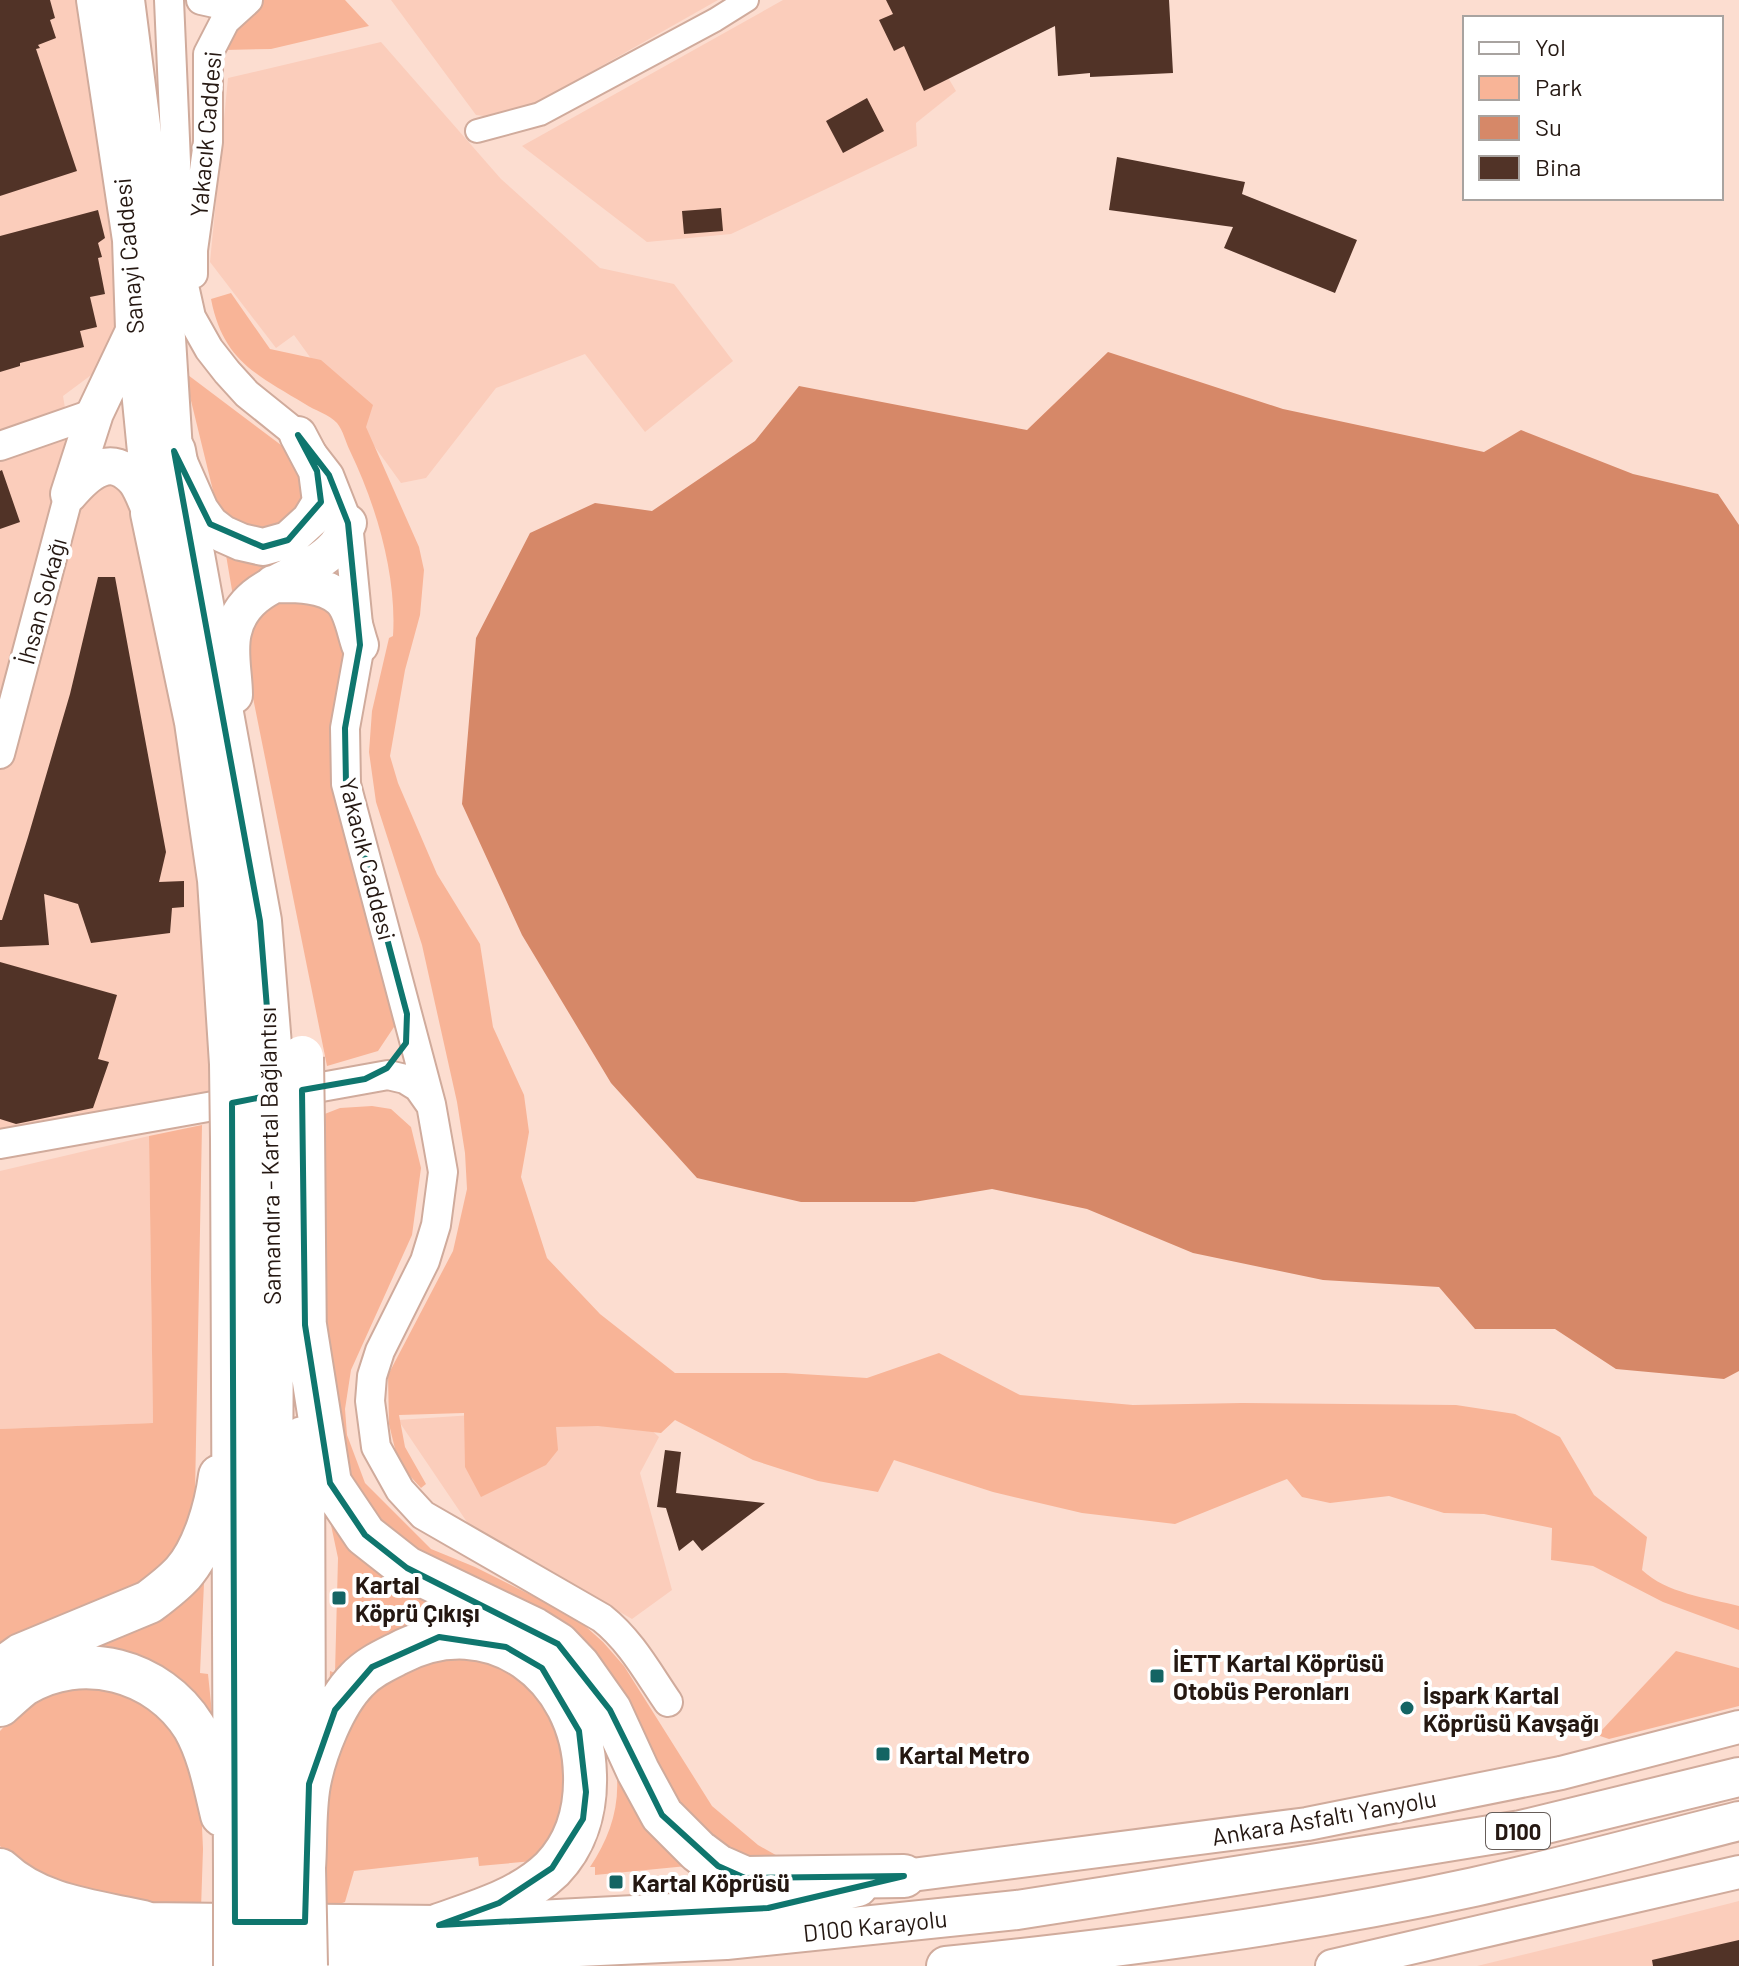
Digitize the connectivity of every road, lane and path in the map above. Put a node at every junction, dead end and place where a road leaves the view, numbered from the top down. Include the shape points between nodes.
1 (95, 0) edge
2 (126, 0) edge
3 (169, 0) edge
4 (201, 0) edge
5 (234, 0) edge
6 (248, 0) edge
7 (747, 0) edge
8 (477, 131) dead end
9 (134, 329) junction
10 (199, 330) junction
11 (95, 413) junction
12 (298, 435) junction
13 (0, 446) edge
14 (174, 451) junction
15 (69, 494) junction
16 (152, 513) junction
17 (348, 523) junction
18 (273, 584) junction
19 (360, 645) junction
20 (0, 754) edge
21 (234, 768) junction
22 (407, 1014) junction
23 (268, 1059) junction
24 (365, 1079) junction
25 (431, 1104) junction
26 (269, 1133) junction
27 (0, 1144) edge
28 (305, 1325) junction
29 (234, 1360) junction
30 (0, 1670) edge
31 (668, 1702) dead end
32 (0, 1705) edge
33 (1739, 1727) edge
34 (1739, 1753) edge
35 (1739, 1777) edge
36 (1739, 1821) edge
37 (1739, 1836) edge
38 (1635, 1847) junction
39 (1293, 1867) junction
40 (269, 1869) junction
41 (0, 1870) edge
42 (1739, 1872) edge
43 (904, 1876) junction
44 (0, 1915) edge
45 (1310, 1918) junction
46 (143, 1922) junction
47 (439, 1925) junction
48 (0, 1952) edge
49 (235, 1966) edge
50 (269, 1966) edge
51 (306, 1966) edge
52 (946, 1966) edge
53 (1098, 1966) edge
54 (1332, 1966) edge

1 - 9 main road, Sanayi Caddesi via 131,240
2 - 14 main road, Sanayi Caddesi via 165,306
3 - 10 street, Yakacık Caddesi via 175,245 186,300
4 - 5 street
6 - 10 street, Yakacık Caddesi via 225,21 208,54 208,142 193,250
7 - 8 street via 540,114
9 - 11 main road
9 - 16 main road, Sanayi Caddesi
10 - 12 street, Yakacık Caddesi via 247,394
11 - 13 street
11 - 15 main road
12 - 14 main road via 317,471 321,502 288,540 263,547 210,524
12 - 17 street, Yakacık Caddesi via 329,475
14 - 21 highway
15 - 16 main road via 88,472 113,467 136,481
15 - 20 street, İhsan Sokağı
16 - 23 highway, Samandıra - Kartal Bağlantısı via 196,722 219,880
17 - 18 main road via 336,546
17 - 19 street, Yakacık Caddesi
18 - 19 main road via 305,584 341,599
18 - 21 main road via 241,611 233,631
19 - 22 street, Yakacık Caddesi via 345,728 346,784
21 - 23 highway via 284,907
22 - 24 street via 406,1043 398,1058
22 - 25 street, Yakacık Caddesi
23 - 26 highway, Samandıra - Kartal Bağlantısı, bridge
23 - 26 highway, bridge
24 - 25 street via 405,1079
24 - 27 street
25 - 31 street, Yakacık Caddesi via 442,1196 425,1261 372,1376 376,1447 400,1490 423,1515 616,1629
26 - 28 highway
26 - 29 highway, Samandıra - Kartal Bağlantısı
26 - 40 highway, Samandıra - Kartal Bağlantısı
28 - 40 highway via 302,1500
28 - 43 highway via 330,1483 365,1535 407,1568 558,1644 610,1710 662,1815 698,1851 745,1878
29 - 30 highway via 217,1496 185,1571 149,1602 21,1655
29 - 40 highway, Samandıra - Kartal Bağlantısı
32 - 40 highway via 23,1686 55,1671 89,1666 149,1682 174,1701 195,1729 210,1767
33 - 43 main road, Ankara Asfaltı Yanyolu via 1561,1773 1307,1824
34 - 39 highway
35 - 39 highway, D100 Karayolu / D100 via 1521,1830
36 - 38 highway, D100 Karayolu / D100
37 - 38 highway
38 - 45 highway, D100 Karayolu / D100 via 1474,1887
39 - 48 highway, D100 Karayolu / D100 via 1017,1910 726,1940 347,1958
40 - 47 highway via 309,1784 335,1710 356,1680 405,1649 439,1637 506,1647 542,1668 566,1699 585,1748 583,1819 544,1875 499,1903
40 - 49 highway, bridge
40 - 50 highway, bridge
40 - 51 highway, bridge
41 - 46 highway via 33,1894
42 - 54 main road
43 - 47 highway via 768,1908
44 - 46 highway
45 - 52 highway, D100 Karayolu / D100
45 - 53 highway
46 - 47 highway

